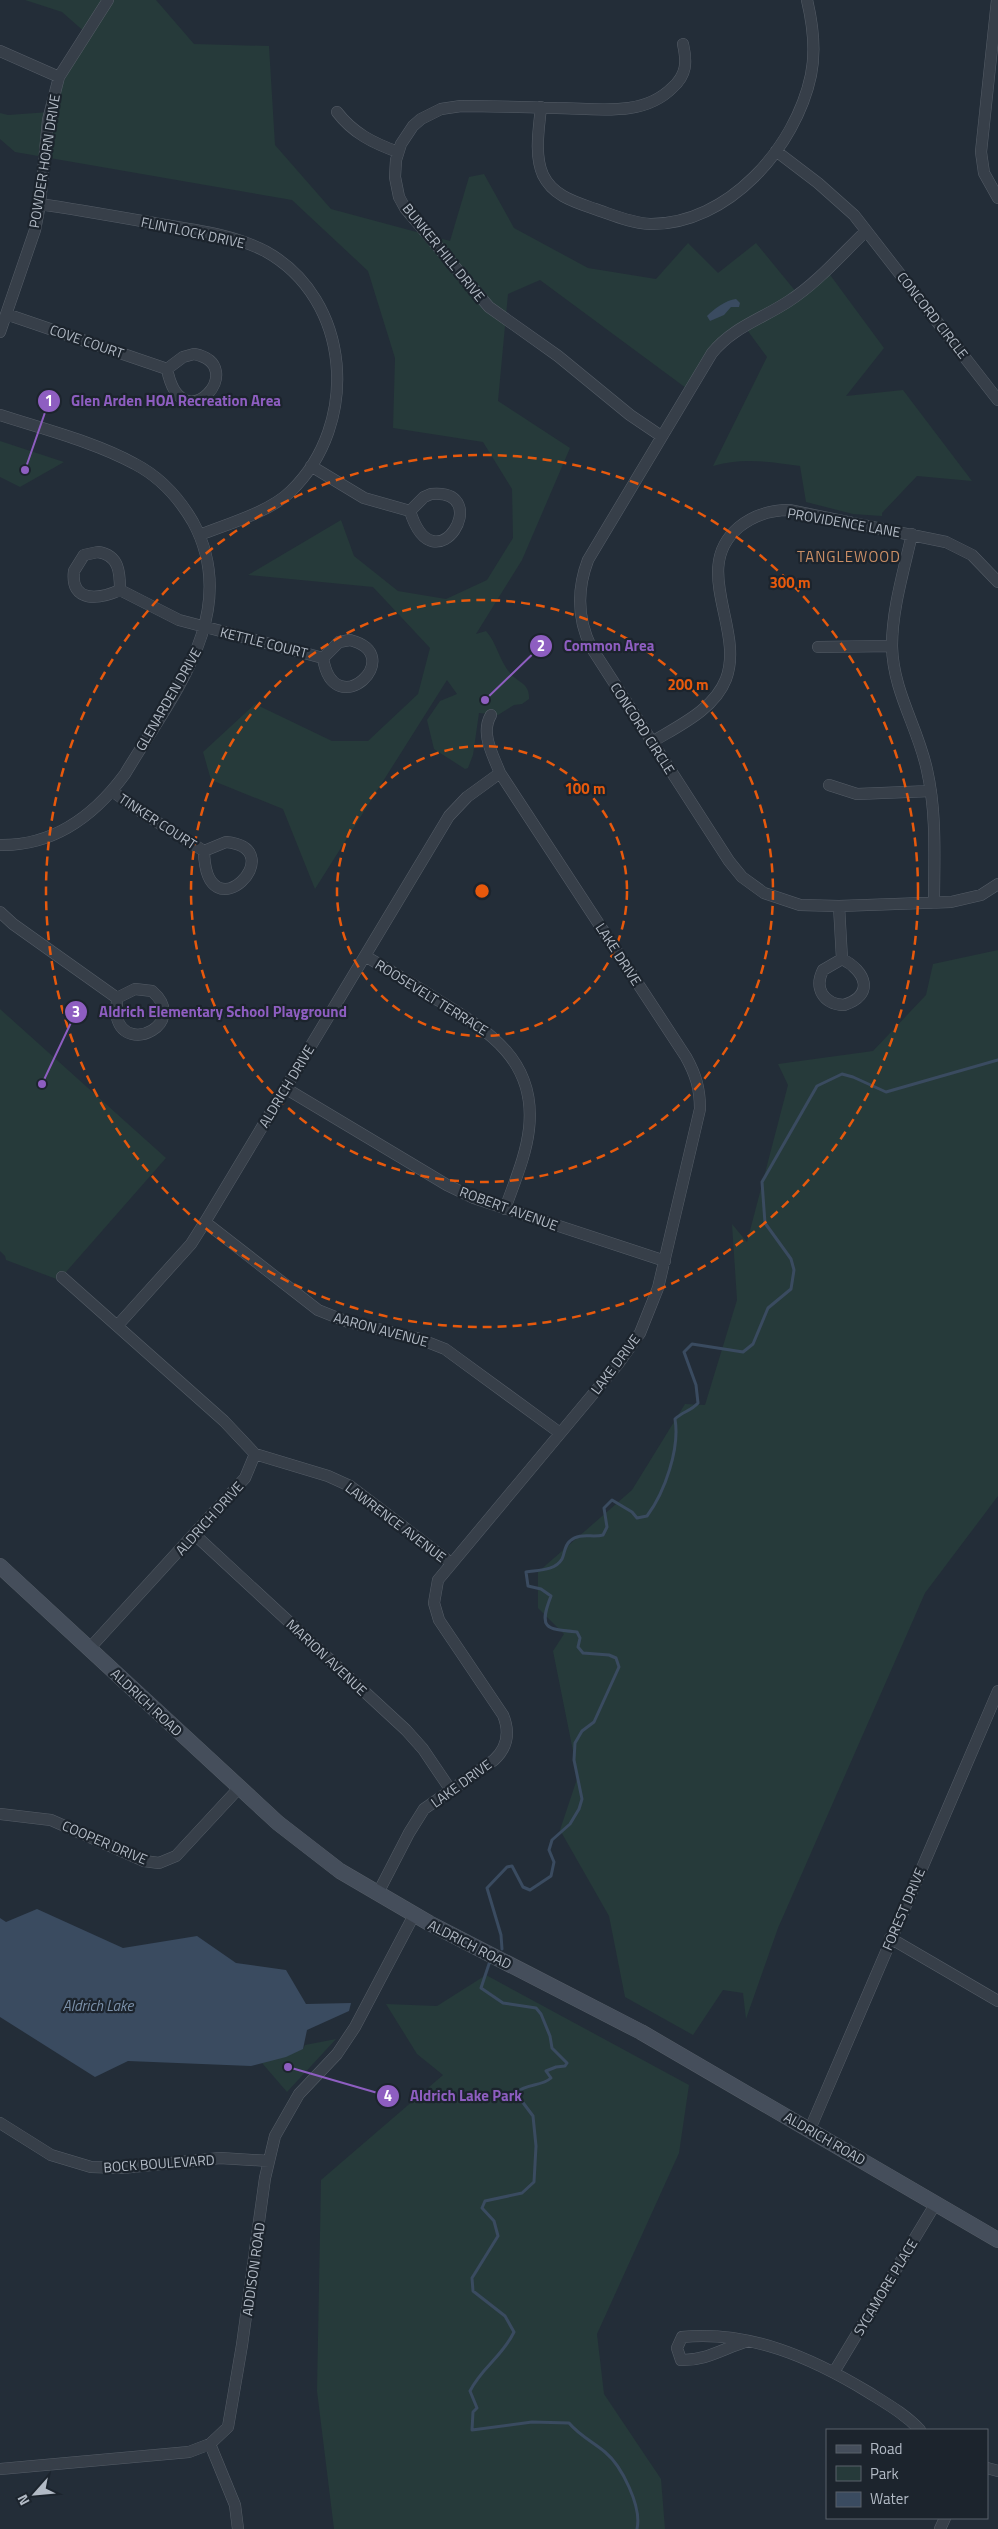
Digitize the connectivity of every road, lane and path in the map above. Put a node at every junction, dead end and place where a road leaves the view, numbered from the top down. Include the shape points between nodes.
1 (108, 0) edge
2 (807, 0) edge
3 (997, 0) edge
4 (683, 44) dead end
5 (0, 52) edge
6 (59, 77) junction
7 (540, 111) junction
8 (337, 112) dead end
9 (776, 151) junction
10 (398, 152) junction
11 (998, 198) edge
12 (40, 204) junction
13 (866, 231) junction
14 (6, 314) junction
15 (0, 332) edge
16 (167, 370) junction
17 (998, 400) edge
18 (0, 415) edge
19 (661, 436) junction
20 (311, 466) junction
21 (410, 511) junction
22 (912, 534) junction
23 (200, 535) junction
24 (998, 582) edge
25 (120, 590) junction
26 (205, 627) junction
27 (892, 646) junction
28 (818, 647) dead end
29 (323, 658) junction
30 (491, 715) dead end
31 (652, 742) junction
32 (500, 773) junction
33 (829, 785) dead end
34 (112, 791) junction
35 (931, 791) junction
36 (0, 845) edge
37 (204, 852) junction
38 (998, 884) edge
39 (934, 903) junction
40 (839, 906) junction
41 (0, 912) edge
42 (365, 956) junction
43 (842, 959) dead end
44 (118, 998) junction
45 (285, 1088) junction
46 (505, 1209) junction
47 (205, 1222) junction
48 (665, 1261) junction
49 (62, 1276) dead end
50 (118, 1324) junction
51 (560, 1433) junction
52 (255, 1454) junction
53 (194, 1534) junction
54 (451, 1563) junction
55 (0, 1566) edge
56 (89, 1649) junction
57 (998, 1691) edge
58 (239, 1788) junction
59 (450, 1789) junction
60 (0, 1814) edge
61 (378, 1893) junction
62 (414, 1915) junction
63 (890, 1938) junction
64 (998, 2001) edge
65 (0, 2123) edge
66 (810, 2129) junction
67 (268, 2161) junction
68 (936, 2203) junction
69 (998, 2240) edge
70 (749, 2341) junction
71 (834, 2372) junction
72 (919, 2429) edge
73 (210, 2444) junction
74 (0, 2469) edge
75 (238, 2529) edge

1 - 6 street, POWDER HORN DRIVE
2 - 9 street via 814,41 810,79 803,104
3 - 11 street via 981,152 984,172
4 - 7 street, BUNKER HILL DRIVE via 686,58 681,79 669,92 649,104 622,109
5 - 6 street
6 - 12 street, POWDER HORN DRIVE via 48,120
7 - 9 street via 540,167 547,182 568,199 628,221 671,222 713,208 750,181
7 - 10 street, BUNKER HILL DRIVE via 461,106 441,109 413,126
8 - 10 street via 363,137
9 - 13 street, CONCORD CIRCLE via 838,200
10 - 19 street, BUNKER HILL DRIVE via 395,178 405,208 483,300
12 - 14 street, POWDER HORN DRIVE via 35,230
12 - 20 street, FLINTLOCK DRIVE via 230,237 265,252 295,274 325,316 338,368 333,418
13 - 17 street, CONCORD CIRCLE
13 - 19 street, CONCORD CIRCLE via 797,295 738,328 720,342
14 - 15 street, POWDER HORN DRIVE
14 - 16 street, COVE COURT
16 - 16 street via 183,357 201,356 215,369 215,386 203,399 188,401 175,392
18 - 23 street, GLENARDEN DRIVE via 136,464 173,494
19 - 31 street, CONCORD CIRCLE via 592,552 580,593 583,628 591,647
20 - 21 street via 364,498
20 - 23 street, FLINTLOCK DRIVE via 292,491 276,503
21 - 21 street via 424,498 439,494 454,501 460,520 450,537 435,541 422,536
22 - 24 street via 959,547 981,562
22 - 27 street via 893,625
22 - 31 street, PROVIDENCE LANE via 789,510 762,514 737,528 722,552 718,570 730,655 726,679 707,706
23 - 26 street, GLENARDEN DRIVE via 209,575 210,602
25 - 25 street via 120,572 108,554 90,553 79,560 73,576 80,592 99,598
25 - 26 street, KETTLE COURT via 166,615
26 - 29 street, KETTLE COURT
26 - 34 street, GLENARDEN DRIVE via 191,663
27 - 28 street
27 - 35 street via 896,682 927,768
29 - 29 street via 339,642 350,640 359,642 368,650 372,668 364,681 352,687 344,686 329,677
30 - 32 street, LAKE DRIVE via 487,721 487,740
31 - 40 street, CONCORD CIRCLE via 742,877 781,901
32 - 42 street, ALDRICH DRIVE via 467,797 449,816
32 - 48 street, LAKE DRIVE via 686,1057 697,1080 699,1119
33 - 35 street via 857,794
34 - 36 street, GLENARDEN DRIVE via 97,808 70,828 35,842
34 - 37 street, TINKER COURT
35 - 39 street
37 - 37 street via 226,842 241,846 250,861 246,879 242,884 229,888 216,885 206,874
38 - 39 street, CONCORD CIRCLE via 970,899
39 - 40 street, CONCORD CIRCLE
40 - 43 street
41 - 44 street via 12,924
42 - 45 street, ALDRICH DRIVE
42 - 46 street, ROOSEVELT TERRACE via 480,1025 498,1040 514,1062 526,1094 529,1129
44 - 44 street via 135,989 152,992 163,1004 162,1020 146,1034 130,1033 117,1017
45 - 46 street, ROBERT AVENUE via 447,1185
45 - 47 street, ALDRICH DRIVE
46 - 48 street, ROBERT AVENUE
47 - 50 street, ALDRICH DRIVE via 191,1244
47 - 51 street, AARON AVENUE via 318,1310 348,1322 417,1338 445,1349
48 - 51 street, LAKE DRIVE via 654,1300 640,1332 618,1364
49 - 50 street
50 - 52 street via 224,1421
51 - 54 street, LAKE DRIVE
52 - 53 street, ALDRICH DRIVE via 245,1478
52 - 54 street, LAWRENCE AVENUE via 350,1486
53 - 56 street, ALDRICH DRIVE
53 - 59 street, MARION AVENUE via 406,1730
54 - 59 street, LAKE DRIVE via 434,1591 435,1609 442,1626 503,1715 507,1730 505,1745 498,1756
55 - 56 main road, ALDRICH ROAD
56 - 58 main road, ALDRICH ROAD
57 - 63 street, FOREST DRIVE
58 - 60 street, COOPER DRIVE via 176,1856 159,1863 144,1861 51,1820
58 - 61 main road, ALDRICH ROAD via 308,1848
59 - 61 street, LAKE DRIVE via 417,1819
61 - 62 main road, ALDRICH ROAD
62 - 66 main road, ALDRICH ROAD via 641,2032
62 - 67 street, ADDISON ROAD via 355,2027 337,2054 288,2110 275,2136
63 - 64 street
63 - 66 street, FOREST DRIVE
65 - 67 street, BOCK BOULEVARD via 51,2155 91,2167 122,2168 220,2158
66 - 68 main road, ALDRICH ROAD
67 - 73 street, ADDISON ROAD via 231,2414 228,2427
68 - 69 main road, ALDRICH ROAD
68 - 71 street, SYCAMORE PLACE
70 - 70 street via 697,2336 682,2338 677,2348 681,2360 696,2361
70 - 71 street
71 - 72 street via 910,2419
73 - 74 street, ADDISON ROAD via 189,2452
73 - 75 street via 235,2505

